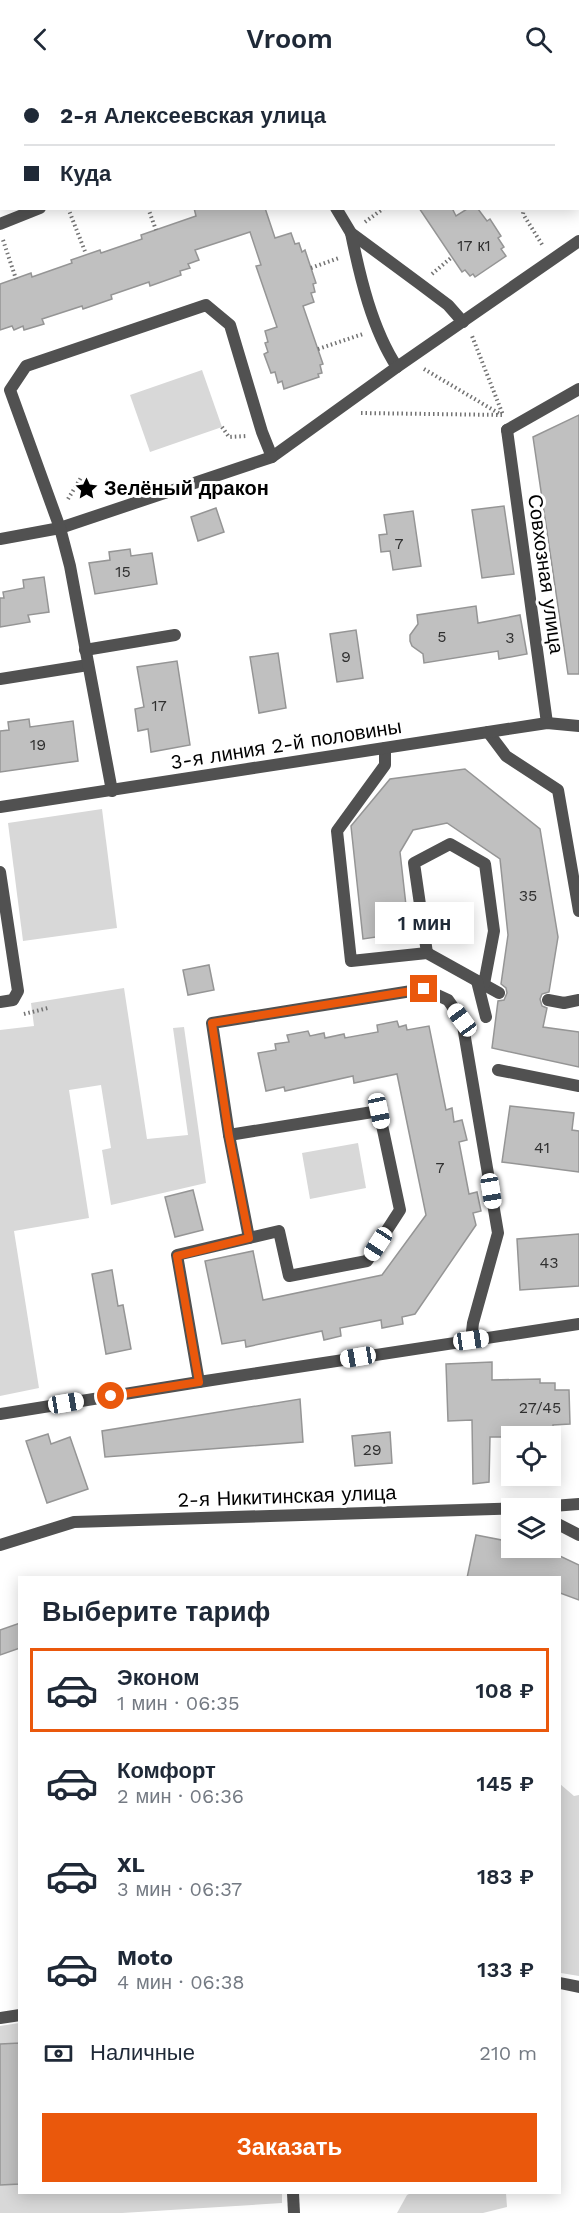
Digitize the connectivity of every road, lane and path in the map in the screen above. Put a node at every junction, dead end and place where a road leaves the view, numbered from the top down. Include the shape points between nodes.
1 (35, 210) edge
2 (69, 210) edge
3 (149, 210) edge
4 (337, 210) edge
5 (381, 210) edge
6 (524, 210) edge
7 (0, 224) edge
8 (156, 230) dead end
9 (0, 232) edge
10 (351, 233) junction
11 (579, 240) edge
12 (355, 253) junction
13 (86, 254) dead end
14 (452, 257) dead end
15 (551, 259) junction
16 (311, 268) dead end
17 (16, 279) dead end
18 (420, 284) junction
19 (463, 322) junction
20 (377, 330) junction
21 (318, 349) dead end
22 (402, 363) junction
23 (579, 389) edge
24 (334, 413) junction
25 (503, 415) junction
26 (222, 427) dead end
27 (507, 430) junction
28 (262, 432) junction
29 (272, 457) junction
30 (60, 528) junction
31 (0, 539) edge
32 (175, 635) dead end
33 (85, 650) junction
34 (88, 665) junction
35 (0, 679) edge
36 (547, 723) junction
37 (579, 726) edge
38 (488, 732) junction
39 (385, 748) junction
40 (112, 791) junction
41 (0, 807) edge
42 (0, 872) edge
43 (579, 911) edge
44 (427, 953) junction
45 (481, 983) junction
46 (499, 993) dead end
47 (548, 1000) dead end
48 (579, 1000) edge
49 (0, 1002) edge
50 (486, 1017) dead end
51 (498, 1070) dead end
52 (579, 1086) edge
53 (229, 1136) junction
54 (249, 1238) junction
55 (579, 1324) edge
56 (471, 1340) junction
57 (199, 1382) junction
58 (0, 1414) edge
59 (579, 1504) edge
60 (561, 1505) edge
61 (501, 1509) edge
62 (561, 1526) edge
63 (579, 1535) edge
64 (0, 1545) edge
65 (561, 1983) edge
66 (579, 1987) edge
67 (18, 2015) edge
68 (0, 2018) edge
69 (293, 2194) edge
70 (294, 2213) edge

1 - 7 street
2 - 13 path
3 - 8 path
4 - 10 street
5 - 10 path
6 - 15 path
9 - 17 path
10 - 12 street
10 - 18 street
11 - 15 street
12 - 16 path
12 - 20 street
14 - 18 path
15 - 19 street
18 - 19 street
19 - 22 street
19 - 25 path via 472,335
20 - 21 path
20 - 22 street via 387,352
22 - 24 street
22 - 25 path
23 - 27 street
24 - 25 path
24 - 29 street
25 - 27 path
26 - 28 path via 229,436 242,438
27 - 36 street, Совхозная улица
28 - 29 street
28 - 30 street via 230,325 206,305 26,366 10,390
29 - 30 street
30 - 31 street
30 - 33 street
32 - 33 street
33 - 34 street
34 - 35 street
34 - 40 street
36 - 37 street, 3-я линия 2-й половины
36 - 38 street, 3-я линия 2-й половины
38 - 39 street, 3-я линия 2-й половины
38 - 43 street via 506,756 558,790
39 - 40 street, 3-я линия 2-й половины
39 - 44 street via 385,765 337,831 351,961
40 - 41 street, 3-я линия 2-й половины
42 - 49 street via 18,991 13,1000
44 - 45 street
44 - 45 street via 414,862 450,844 485,864 494,931
45 - 46 street
45 - 50 street
47 - 48 street
51 - 52 street
53 - 54 street
53 - 54 street via 379,1111 400,1210 367,1262 289,1276 279,1231
53 - 56 street via 212,1023 424,989 448,1000 462,1020 498,1233
54 - 57 street via 177,1256
55 - 56 street
56 - 57 street
57 - 58 street
59 - 60 street, 2-я Никитинская улица
61 - 64 street, 2-я Никитинская улица via 74,1521
62 - 63 street
65 - 66 street
67 - 68 street
69 - 70 street

